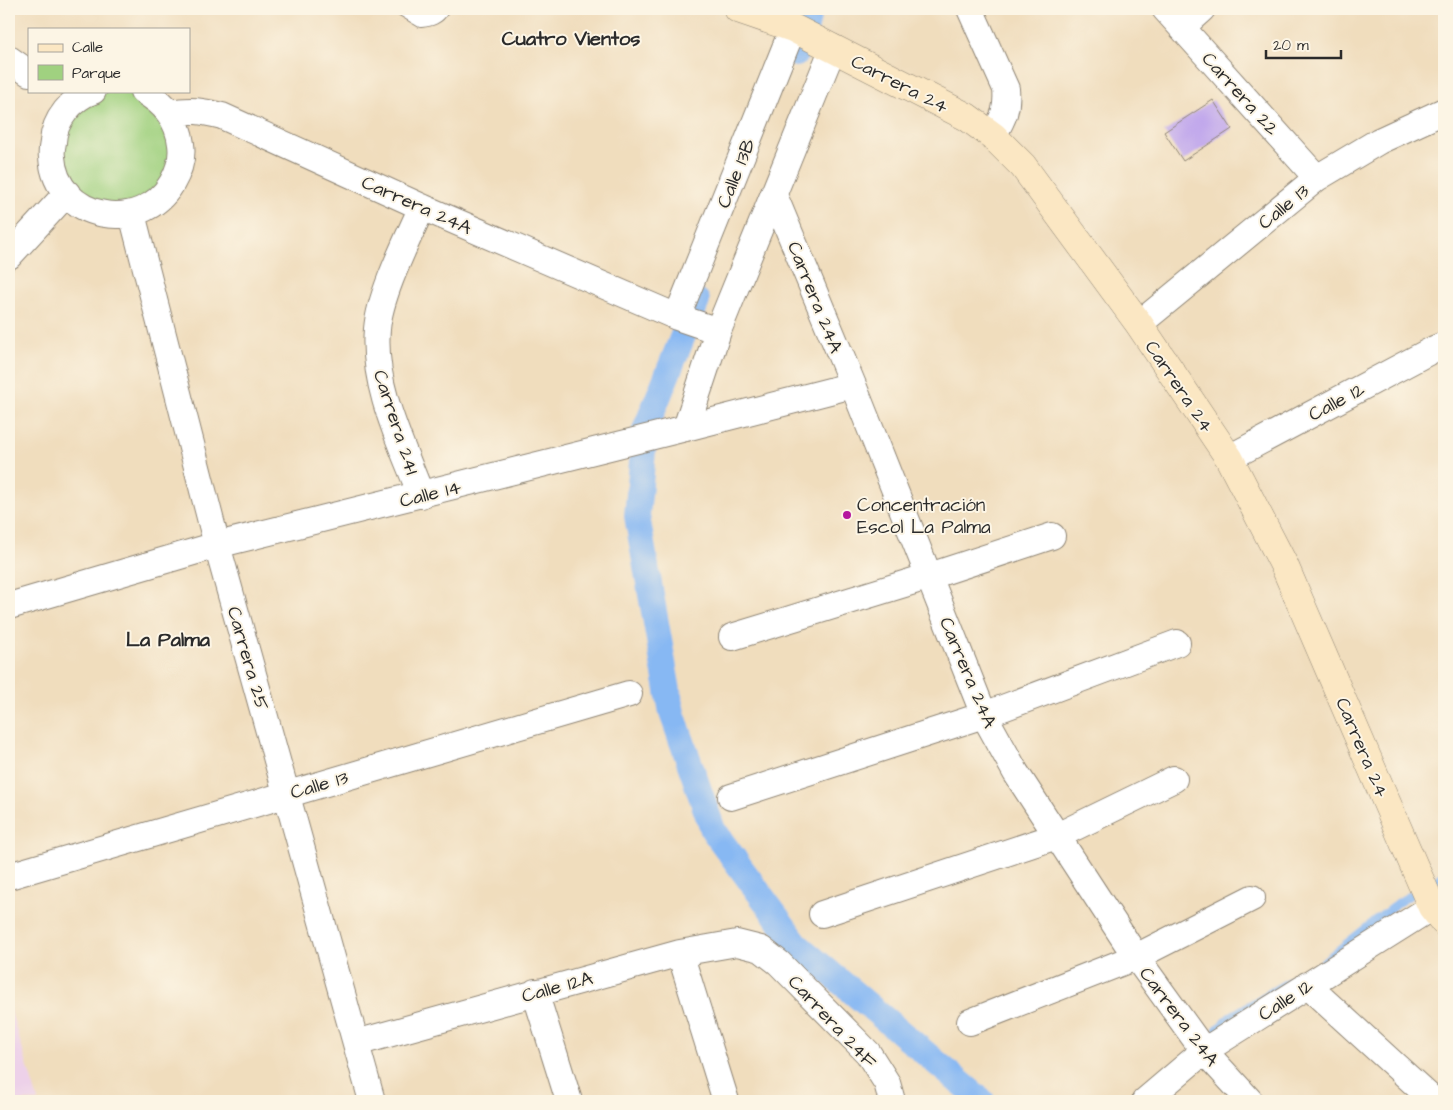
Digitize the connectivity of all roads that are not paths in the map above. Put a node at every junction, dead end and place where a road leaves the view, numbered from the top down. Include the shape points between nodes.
1 (401, 9) edge
2 (443, 9) edge
3 (738, 9) edge
4 (970, 9) edge
5 (1202, 9) edge
6 (1174, 18) edge
7 (792, 28) junction
8 (833, 48) junction
9 (9, 59) edge
10 (28, 72) edge
11 (145, 92) edge
12 (73, 95) edge
13 (1444, 111) edge
14 (170, 113) junction
15 (993, 136) junction
16 (1317, 178) junction
17 (67, 193) junction
18 (774, 195) junction
19 (422, 207) junction
20 (132, 214) junction
21 (9, 256) edge
22 (677, 317) junction
23 (1139, 324) junction
24 (718, 332) junction
25 (1444, 344) edge
26 (852, 385) junction
27 (686, 428) junction
28 (1229, 458) junction
29 (421, 495) junction
30 (1052, 536) dead end
31 (217, 545) junction
32 (930, 576) junction
33 (9, 606) edge
34 (732, 637) dead end
35 (1177, 643) dead end
36 (629, 694) dead end
37 (984, 715) junction
38 (1174, 779) dead end
39 (287, 794) junction
40 (731, 797) dead end
41 (1057, 836) junction
42 (9, 876) edge
43 (1252, 898) dead end
44 (1435, 907) edge
45 (822, 914) dead end
46 (760, 949) joint
47 (680, 952) junction
48 (1136, 957) junction
49 (1307, 985) junction
50 (535, 992) junction
51 (970, 1022) dead end
52 (356, 1043) junction
53 (1204, 1051) junction
54 (372, 1101) edge
55 (569, 1101) edge
56 (726, 1101) edge
57 (892, 1101) edge
58 (1145, 1101) edge
59 (1250, 1101) edge
60 (1434, 1101) edge

1 - 2 lane via 421,22 433,19
3 - 7 street, Carrera 24
4 - 15 street via 1006,89 1004,115
5 - 6 street
6 - 16 street, Carrera 22
7 - 8 street, Carrera 24
7 - 22 street, Calle 13B
8 - 15 street, Carrera 24 via 967,117
8 - 18 street
9 - 10 street
11 - 14 street
12 - 17 street via 53,138 52,158 57,177
13 - 16 street, Calle 13 via 1379,141
14 - 19 street, Carrera 24A via 201,110 222,116
14 - 20 street via 179,132 182,153 178,173 167,192 151,206
15 - 23 street, Carrera 24 via 1022,166
16 - 23 street, Calle 13
17 - 20 street via 80,205 97,213 114,216
17 - 21 street
18 - 24 street
18 - 26 street, Carrera 24A
19 - 22 street, Carrera 24A
19 - 29 street, Carrera 24I via 386,292 377,328 379,373 391,417
20 - 31 street, Carrera 25
22 - 24 street, Carrera 24A
23 - 28 street, Carrera 24
24 - 27 street
25 - 28 street, Calle 12
26 - 27 street, Calle 14
26 - 32 street, Carrera 24A
27 - 29 street, Calle 14
28 - 44 street, Carrera 24 via 1285,567 1414,866
29 - 31 street, Calle 14
30 - 32 street
31 - 33 street, Calle 14
31 - 39 street, Carrera 25
32 - 34 street
32 - 37 street, Carrera 24A
35 - 37 street
36 - 39 street, Calle 13
37 - 40 street
37 - 41 street, Carrera 24A via 1016,773
38 - 41 street
39 - 42 street, Calle 13
39 - 52 street, Carrera 25
41 - 45 street
41 - 48 street, Carrera 24A
43 - 48 street
44 - 49 street, Calle 12
46 - 47 street, Calle 12A via 736,943
46 - 57 street, Carrera 24F via 779,963 868,1053 886,1083
47 - 50 street, Calle 12A
47 - 56 street
48 - 51 street
48 - 53 street, Carrera 24A
49 - 53 street, Calle 12
49 - 60 street
50 - 52 street, Calle 12A
50 - 55 street
52 - 54 street, Carrera 25
53 - 58 street, Calle 12
53 - 59 street, Carrera 24A

